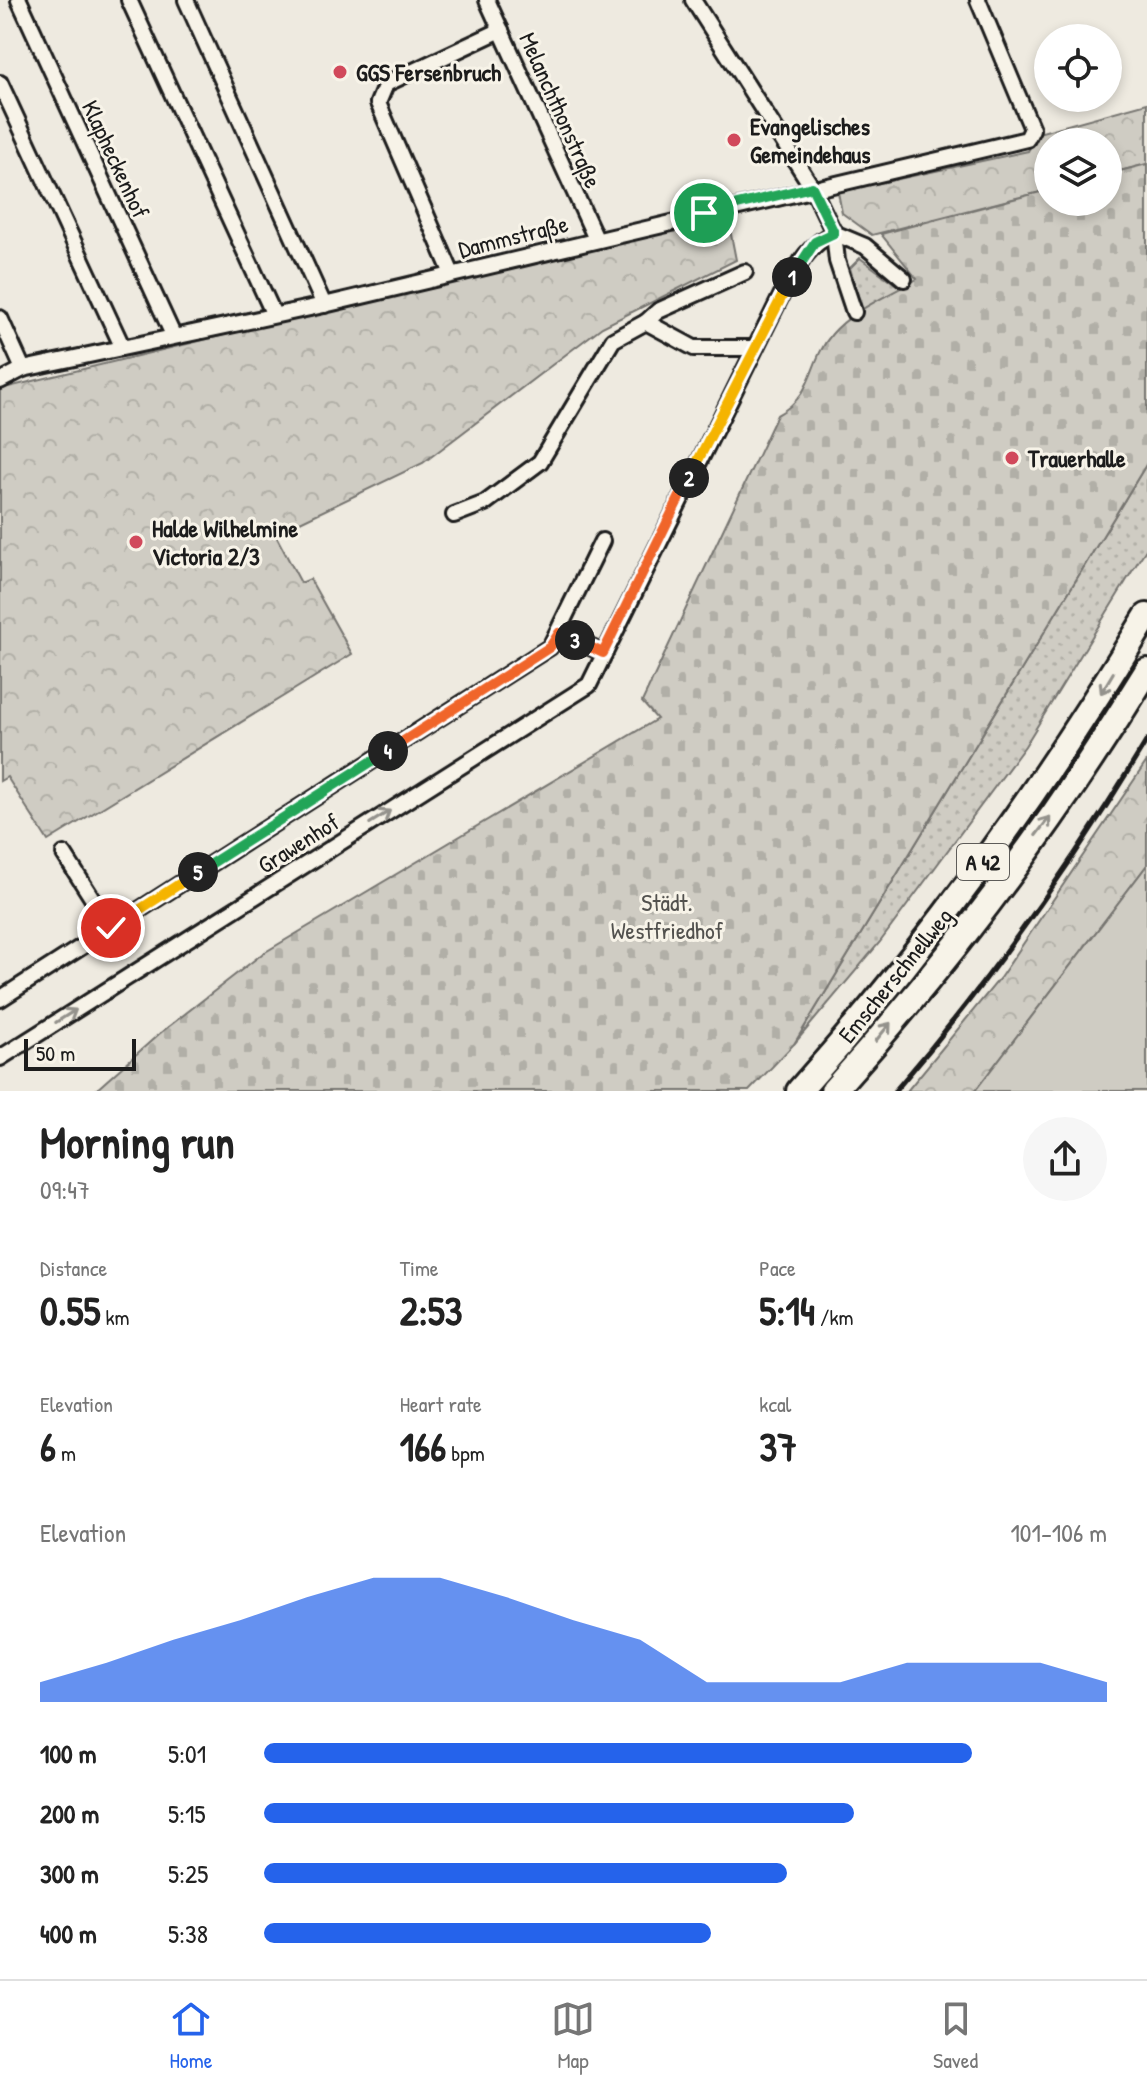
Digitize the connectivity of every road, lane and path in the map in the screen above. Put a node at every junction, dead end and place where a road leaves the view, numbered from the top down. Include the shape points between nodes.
1 (19, 0) edge
2 (129, 0) edge
3 (186, 0) edge
4 (487, 0) edge
5 (693, 0) edge
6 (978, 0) edge
7 (501, 30) junction
8 (0, 83) edge
9 (812, 187) junction
10 (834, 233) junction
11 (596, 239) junction
12 (745, 272) dead end
13 (452, 274) junction
14 (904, 279) dead end
15 (324, 305) junction
16 (854, 312) dead end
17 (274, 315) junction
18 (0, 318) edge
19 (646, 322) junction
20 (173, 335) junction
21 (122, 346) junction
22 (754, 348) junction
23 (23, 369) junction
24 (0, 381) edge
25 (454, 515) dead end
26 (602, 541) dead end
27 (1147, 616) edge
28 (559, 633) junction
29 (603, 653) junction
30 (1147, 671) edge
31 (64, 854) dead end
32 (111, 928) junction
33 (0, 999) edge
34 (0, 1058) edge
35 (799, 1091) edge
36 (833, 1091) edge

1 - 20 street, Klapheckenhof
2 - 17 street
3 - 15 street
4 - 7 street, Melanchthonstraße
5 - 9 street
6 - 9 street, Dammstraße via 1032,129 1027,139
7 - 11 street, Melanchthonstraße
7 - 13 street via 386,84 378,103
8 - 21 street
9 - 10 street
9 - 11 street, Dammstraße
10 - 14 street via 865,246
10 - 16 street
10 - 22 street, Grawenhof via 806,253
11 - 13 street, Dammstraße
12 - 19 street via 658,311
13 - 15 street, Dammstraße
15 - 17 street, Dammstraße
17 - 20 street, Dammstraße
18 - 23 street
19 - 22 street via 694,348
19 - 25 street via 613,340 540,462 485,503
20 - 21 street, Dammstraße
21 - 23 street, Dammstraße
22 - 29 street, Grawenhof
23 - 24 street, Dammstraße
26 - 28 street, Grawenhof
27 -> 35 highway, Emscherschnellweg / A 42 via 1079,728 935,928
28 - 29 street
28 - 32 street, Grawenhof via 550,647
34 -> 29 street, Grawenhof via 589,685
36 -> 30 highway, Emscherschnellweg / A 42 via 954,946 1098,751
31 - 32 street
32 - 33 street, Grawenhof

